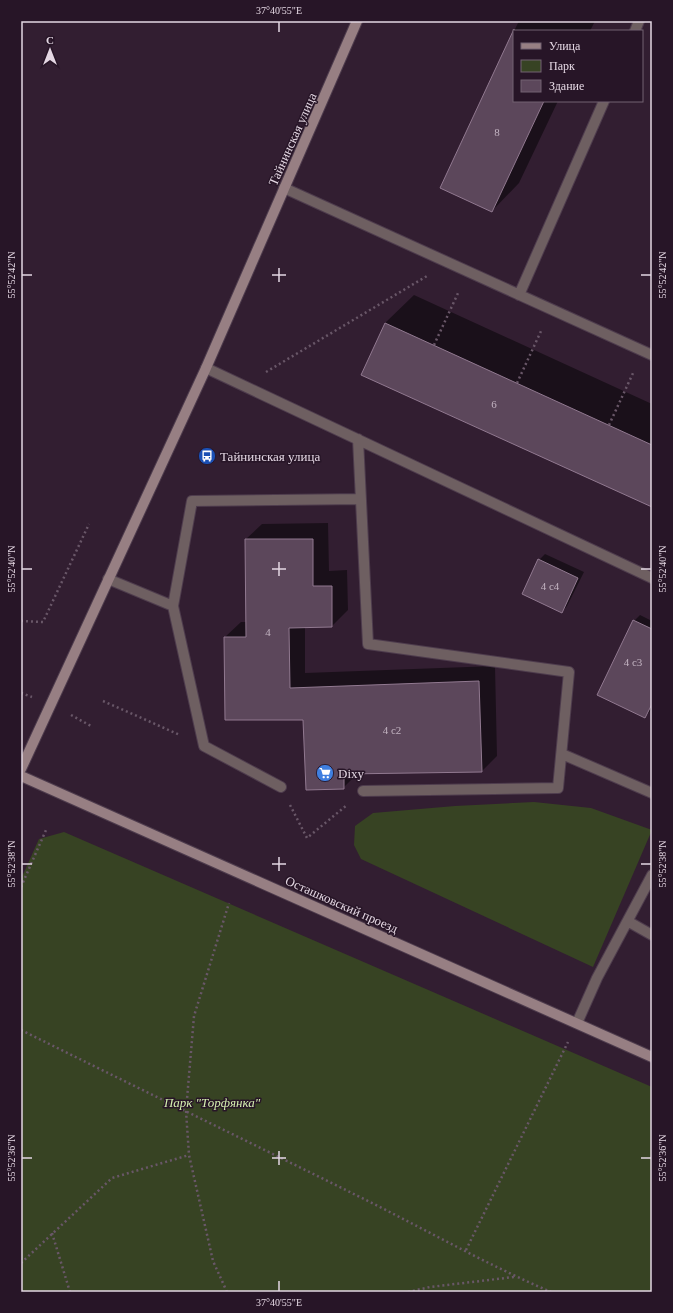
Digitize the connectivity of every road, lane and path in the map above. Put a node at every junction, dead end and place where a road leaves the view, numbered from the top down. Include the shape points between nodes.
1 (357, 21) edge
2 (640, 21) edge
3 (636, 30) edge
4 (604, 102) edge
5 (284, 188) junction
6 (449, 263) junction
7 (468, 272) junction
8 (519, 295) junction
9 (551, 309) junction
10 (434, 345) dead end
11 (648, 353) edge
12 (206, 368) junction
13 (517, 383) dead end
14 (244, 386) junction
15 (610, 425) dead end
16 (358, 439) junction
17 (361, 499) junction
18 (89, 524) dead end
19 (652, 578) edge
20 (108, 579) junction
21 (173, 606) junction
22 (21, 621) edge
23 (104, 701) dead end
24 (204, 746) junction
25 (562, 754) junction
26 (21, 769) edge
27 (21, 776) edge
28 (281, 787) joint
29 (363, 791) joint
30 (652, 793) edge
31 (46, 830) dead end
32 (652, 875) edge
33 (21, 887) edge
34 (228, 903) dead end
35 (628, 922) junction
36 (652, 935) edge
37 (577, 1023) junction
38 (21, 1030) edge
39 (652, 1057) edge
40 (186, 1111) junction
41 (189, 1155) junction
42 (52, 1233) junction
43 (466, 1250) junction
44 (21, 1263) edge
45 (514, 1277) junction
46 (70, 1292) edge
47 (227, 1292) edge
48 (408, 1292) edge
49 (551, 1292) edge

1 - 5 main road, Тайнинская улица
2 - 3 lane
4 - 8 lane
5 - 6 lane
5 - 12 main road, Тайнинская улица
6 - 7 lane
6 - 14 path
7 - 8 lane
7 - 10 path
8 - 9 lane
9 - 11 lane
9 - 13 path
11 - 15 path
12 - 14 lane
12 - 20 main road, Тайнинская улица
14 - 16 lane
16 - 17 lane
16 - 19 lane
17 - 21 lane via 192,501
17 - 25 lane via 368,644 569,672
18 - 22 path via 43,622
20 - 21 lane
20 - 26 main road, Тайнинская улица
21 - 24 lane
23 - 24 path
24 - 28 lane
25 - 29 lane via 558,788
25 - 30 lane
27 - 37 main road, Осташковский проезд
28 - 29 path via 307,838
31 - 33 path
32 - 35 lane
34 - 40 path via 194,1016
35 - 36 lane
35 - 37 lane via 597,978
37 - 39 main road, Осташковский проезд
37 - 43 path
38 - 40 path
40 - 41 path
40 - 43 path
41 - 42 path via 112,1178
41 - 47 path via 213,1261
42 - 44 path
42 - 46 path
43 - 45 path
45 - 48 path
45 - 49 path

